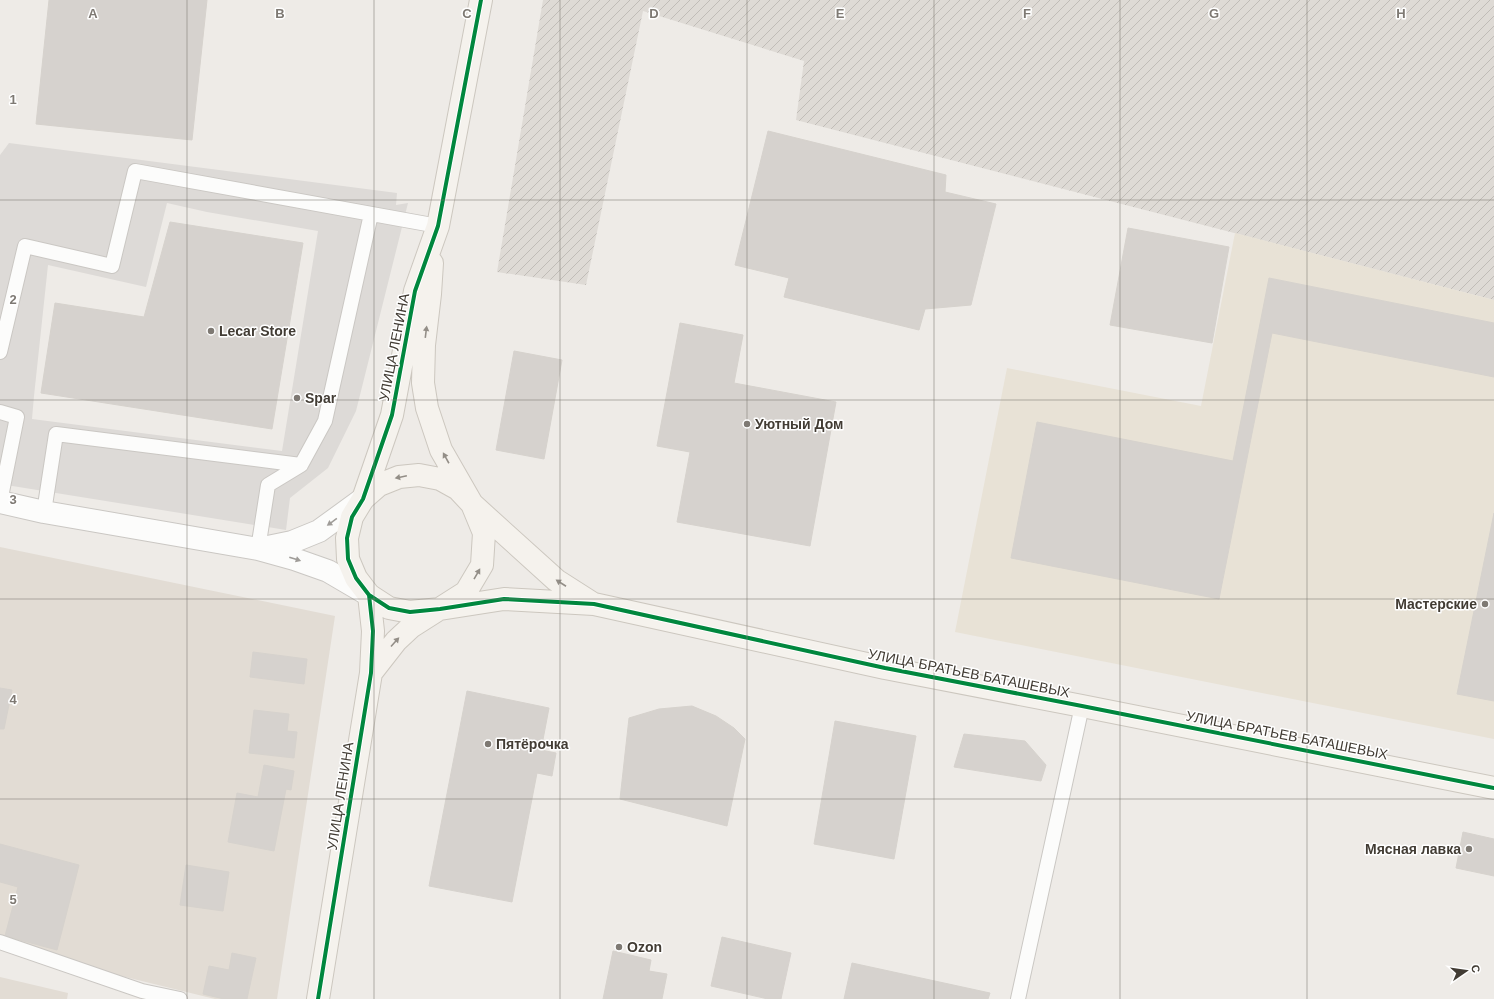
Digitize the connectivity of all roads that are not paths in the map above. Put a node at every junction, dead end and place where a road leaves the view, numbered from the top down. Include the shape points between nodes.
1 (481, 0) edge
2 (371, 214) junction
3 (436, 233) junction
4 (0, 352) edge
5 (0, 412) edge
6 (301, 465) junction
7 (363, 499) junction
8 (0, 502) edge
9 (472, 504) junction
10 (44, 512) junction
11 (258, 549) junction
12 (369, 595) junction
13 (594, 604) junction
14 (440, 609) junction
15 (371, 673) junction
16 (1082, 706) junction
17 (1494, 788) edge
18 (0, 942) edge
19 (180, 999) edge
20 (318, 999) edge
21 (1018, 999) edge

1 - 3 street, УЛИЦА ЛЕНИНА
2 - 3 lane
2 - 4 lane via 135,171 112,266 25,246
2 - 6 lane via 326,421
3 - 7 street, УЛИЦА ЛЕНИНА via 415,290 392,415
9 -> 3 street, УЛИЦА БРАТЬЕВ БАТАШЕВЫХ via 441,450 427,408 423,383 424,345
5 - 8 lane via 17,417
6 - 10 lane via 56,434
6 - 11 lane via 268,485
9 -> 7 street, УЛИЦА БРАТЬЕВ БАТАШЕВЫХ via 458,489 440,479 419,475 398,477 379,485
7 -> 11 street via 319,531 292,542
7 - 12 street, УЛИЦА ЛЕНИНА via 352,517 347,538 348,559 356,578
8 - 10 street
13 -> 9 street, УЛИЦА БРАТЬЕВ БАТАШЕВЫХ via 556,580
14 -> 9 street, УЛИЦА БРАТЬЕВ БАТАШЕВЫХ via 466,592 482,565 484,533
10 - 11 street
11 -> 12 street via 328,571
12 - 14 street, УЛИЦА ЛЕНИНА via 389,608 410,612
12 - 15 street, УЛИЦА ЛЕНИНА via 374,631
13 - 14 street, УЛИЦА БРАТЬЕВ БАТАШЕВЫХ via 504,599
13 - 16 street, УЛИЦА БРАТЬЕВ БАТАШЕВЫХ via 885,668
15 -> 14 street, УЛИЦА ЛЕНИНА via 396,641 411,627
15 - 20 street, УЛИЦА ЛЕНИНА
16 - 17 street, УЛИЦА БРАТЬЕВ БАТАШЕВЫХ
16 - 21 lane
18 - 19 lane via 142,991

